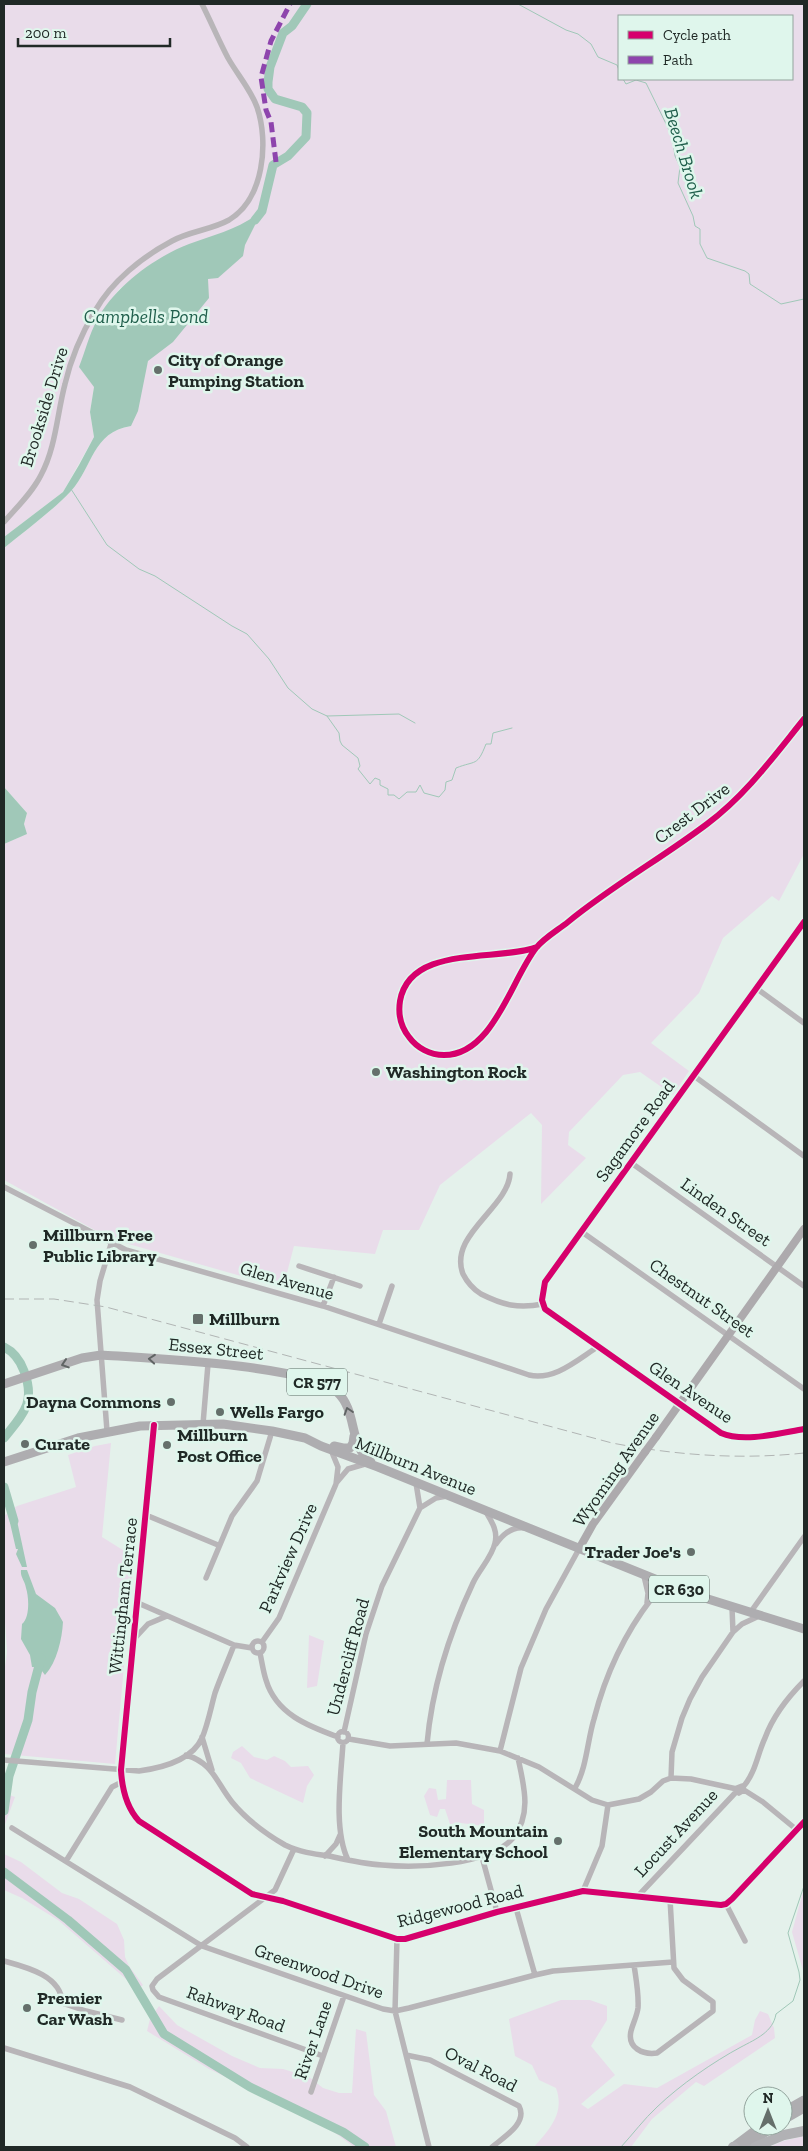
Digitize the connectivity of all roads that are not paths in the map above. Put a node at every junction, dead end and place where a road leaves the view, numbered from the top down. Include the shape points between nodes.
1 (202, 4) edge
2 (4, 522) edge
3 (804, 719) edge
4 (804, 922) edge
5 (537, 947) junction
6 (756, 988) junction
7 (804, 1022) edge
8 (694, 1076) junction
9 (804, 1156) edge
10 (630, 1162) junction
11 (510, 1174) dead end
12 (4, 1187) edge
13 (804, 1229) edge
14 (582, 1232) junction
15 (111, 1244) junction
16 (299, 1266) dead end
17 (778, 1267) junction
18 (334, 1277) junction
19 (360, 1286) dead end
20 (392, 1286) dead end
21 (804, 1286) edge
22 (543, 1304) junction
23 (323, 1306) junction
24 (379, 1324) junction
25 (728, 1336) junction
26 (599, 1346) junction
27 (100, 1355) junction
28 (208, 1364) junction
29 (4, 1384) edge
30 (804, 1389) edge
31 (680, 1404) junction
32 (203, 1424) junction
33 (154, 1425) junction
34 (804, 1429) edge
35 (107, 1431) junction
36 (272, 1431) junction
37 (354, 1434) junction
38 (305, 1438) junction
39 (331, 1450) junction
40 (5, 1462) edge
41 (366, 1463) junction
42 (378, 1467) junction
43 (416, 1483) junction
44 (336, 1484) junction
45 (447, 1496) junction
46 (420, 1508) junction
47 (485, 1511) junction
48 (146, 1516) junction
49 (528, 1528) junction
50 (804, 1537) edge
51 (218, 1545) junction
52 (494, 1548) junction
53 (579, 1549) junction
54 (644, 1576) junction
55 (206, 1578) dead end
56 (673, 1587) junction
57 (138, 1604) junction
58 (647, 1604) junction
59 (732, 1608) junction
60 (754, 1615) junction
61 (168, 1616) junction
62 (804, 1629) edge
63 (733, 1632) junction
64 (134, 1638) junction
65 (262, 1642) junction
66 (234, 1645) junction
67 (252, 1648) junction
68 (260, 1653) junction
69 (804, 1681) edge
70 (344, 1732) junction
71 (202, 1737) junction
72 (338, 1737) junction
73 (349, 1739) junction
74 (343, 1743) junction
75 (427, 1744) junction
76 (500, 1751) junction
77 (186, 1755) junction
78 (518, 1758) junction
79 (4, 1760) edge
80 (121, 1770) junction
81 (213, 1772) junction
82 (671, 1778) junction
83 (122, 1782) junction
84 (575, 1788) junction
85 (740, 1789) junction
86 (608, 1805) junction
87 (804, 1822) edge
88 (12, 1828) dead end
89 (797, 1830) junction
90 (340, 1833) junction
91 (294, 1849) junction
92 (325, 1856) junction
93 (482, 1856) junction
94 (348, 1860) junction
95 (66, 1861) junction
96 (583, 1891) junction
97 (638, 1896) junction
98 (266, 1897) junction
99 (670, 1900) junction
100 (726, 1904) junction
101 (516, 1908) junction
102 (497, 1912) junction
103 (397, 1940) junction
104 (745, 1941) dead end
105 (202, 1946) junction
106 (4, 1961) edge
107 (674, 1962) junction
108 (634, 1965) junction
109 (535, 1975) junction
110 (344, 1996) junction
111 (395, 2011) junction
112 (122, 2020) dead end
113 (4, 2048) edge
114 (406, 2055) junction
115 (323, 2056) junction
116 (311, 2092) dead end
117 (804, 2100) edge
118 (793, 2106) edge
119 (804, 2108) edge
120 (793, 2114) edge
121 (804, 2131) edge
122 (748, 2136) edge
123 (760, 2136) edge
124 (247, 2147) edge
125 (429, 2147) edge
126 (492, 2147) edge
127 (733, 2147) edge
128 (745, 2147) edge
129 (755, 2147) edge

1 - 2 street, Brookside Drive via 228,58 256,104 262,124 258,178 246,204 235,216 222,224 172,241 110,289 88,322 74,355 42,473
3 - 5 street, Crest Drive via 740,798 707,825 580,912
4 - 6 street, Sagamore Road
5 - 5 street via 524,952 443,961 413,977 401,997 399,1011 400,1020 412,1041 432,1053 456,1054 475,1043 490,1027
6 - 7 street
6 - 8 street, Sagamore Road
8 - 9 street
8 - 10 street, Sagamore Road
10 - 14 street, Sagamore Road
10 - 17 street, Linden Street
11 - 22 street via 507,1185 466,1242 461,1255 462,1271 475,1290 498,1301 521,1308
12 - 15 street, Glen Avenue
13 - 17 main road, Wyoming Avenue
14 - 22 street, Sagamore Road via 545,1282
14 - 25 street, Chestnut Street
15 - 23 street, Glen Avenue
15 - 27 street via 97,1294
16 - 18 street
17 - 21 street, Linden Street
17 - 25 main road, Wyoming Avenue
18 - 19 street
18 - 23 street
20 - 24 street
22 - 26 street via 545,1310
23 - 24 street, Glen Avenue
24 - 26 street, Glen Avenue via 541,1377 552,1375
25 - 30 street, Chestnut Street
25 - 31 main road, Wyoming Avenue
26 - 31 street, Glen Avenue
28 -> 27 main road, Essex Street / CR 577
27 -> 29 main road, Essex Street / CR 577
27 - 35 street
28 - 32 street
37 -> 28 main road, Essex Street / CR 577 via 344,1400 328,1386 265,1370
31 - 34 street, Glen Avenue via 728,1436 746,1437
31 - 53 main road, Wyoming Avenue, bridge via 593,1524
32 - 33 main road, Millburn Avenue / CR 577
32 - 36 main road, Millburn Avenue / CR 577
33 - 35 main road, Millburn Avenue / CR 577
33 - 48 street, Wittingham Terrace
35 - 40 main road, Millburn Avenue / CR 577
36 - 38 main road, Millburn Avenue / CR 577
36 - 51 street via 256,1482 232,1516
37 - 38 main road via 353,1443 348,1448
37 - 42 main road, Essex Street / CR 577 via 364,1456
38 - 39 main road, Millburn Avenue / CR 577
39 - 41 main road, Millburn Avenue / CR 577
39 - 44 street, Parkview Drive via 338,1467
41 - 42 main road, Millburn Avenue / CR 577
41 - 44 street, Parkview Drive via 348,1469
42 - 43 main road, Millburn Avenue / CR 577
43 - 45 main road, Millburn Avenue / CR 577
43 - 46 street
44 - 65 street, Parkview Drive via 279,1618
45 - 46 street via 436,1498
45 - 47 main road, Millburn Avenue / CR 577
46 - 70 street, Undercliff Road via 382,1586 366,1634
47 - 49 main road, Millburn Avenue / CR 577
47 - 52 street via 495,1529
48 - 51 street
48 - 57 street, Wittingham Terrace
49 - 52 street via 520,1527 504,1534
49 - 53 main road, Millburn Avenue / CR 577
50 - 60 street
51 - 55 street
52 - 75 street via 473,1583 448,1644 434,1692
53 - 54 main road, Millburn Avenue / CR 630
53 - 76 street, Wyoming Avenue via 546,1609 521,1668
54 - 56 main road, Millburn Avenue / CR 630
54 - 58 street
56 - 58 street via 658,1593
56 - 59 main road, Millburn Avenue / CR 630
57 - 61 street
57 - 64 street, Wittingham Terrace
58 - 84 street via 607,1677 593,1720 582,1774
59 - 60 main road, Millburn Avenue / CR 630
59 - 63 street
60 - 62 main road, Millburn Avenue / CR 630
60 - 63 street
61 - 64 street via 148,1624
61 - 66 street
63 - 82 street via 690,1699 672,1752
64 - 80 street, Wittingham Terrace
65 - 67 street via 256,1641
65 - 68 street via 265,1648
66 - 67 street
66 - 71 street
67 - 68 street
68 - 72 street via 266,1681 280,1706 294,1718
69 - 85 street, Locust Avenue via 774,1718 752,1775
70 - 72 street via 340,1732
70 - 73 street
71 - 77 street
71 - 81 street
72 - 74 street
73 - 74 street
73 - 75 street via 390,1746
74 - 90 street, Undercliff Road
75 - 76 street via 470,1745
76 - 78 street
77 - 80 street via 150,1770
77 - 81 street via 200,1759
78 - 84 street
78 - 93 street via 526,1795 521,1824 504,1846
79 - 80 street
80 - 83 street, Ridgewood Road
81 - 91 street via 245,1816
82 - 85 street
82 - 86 street via 639,1799
83 - 95 street via 112,1787
83 - 98 street, Ridgewood Road via 131,1809 139,1821 252,1894
84 - 86 street via 592,1800
85 - 89 street via 763,1802
85 - 97 street, Locust Avenue
86 - 96 street via 602,1846
87 - 89 street
88 - 95 street, Greenwood Drive
89 - 100 street
90 - 92 street via 336,1844
90 - 94 street, Undercliff Road
91 - 92 street
91 - 98 street via 274,1890
92 - 94 street
93 - 94 street via 420,1865 382,1865
93 - 102 street
95 - 105 street, Greenwood Drive
96 - 97 street, Ridgewood Road
96 - 101 street, Ridgewood Road
97 - 99 street, Ridgewood Road
98 - 103 street, Ridgewood Road
98 - 105 street
99 - 100 street, Ridgewood Road
99 - 107 street
100 - 104 street
101 - 102 street, Ridgewood Road
101 - 109 street
102 - 103 street, Ridgewood Road
103 - 111 street
105 - 110 street, Greenwood Drive
105 - 115 street, Rahway Road via 157,1979 152,1986 156,1995
106 - 112 street via 31,1968 58,1985 62,2003
107 - 108 street, Greenwood Drive
107 - 108 street via 677,1974 714,2002 713,2011 658,2053 648,2055 636,2049 630,2039 638,2007
108 - 109 street, Greenwood Drive
109 - 111 street, Greenwood Drive
110 - 111 street, Greenwood Drive
110 - 115 street, River Lane
111 - 114 street
113 - 124 street via 130,2087
114 - 125 street
114 - 126 street, Oval Road via 430,2060 519,2106 522,2114 519,2123
115 - 116 street, River Lane
117 - 118 main road
119 - 120 main road
121 - 129 highway
122 - 127 main road
123 - 128 main road

